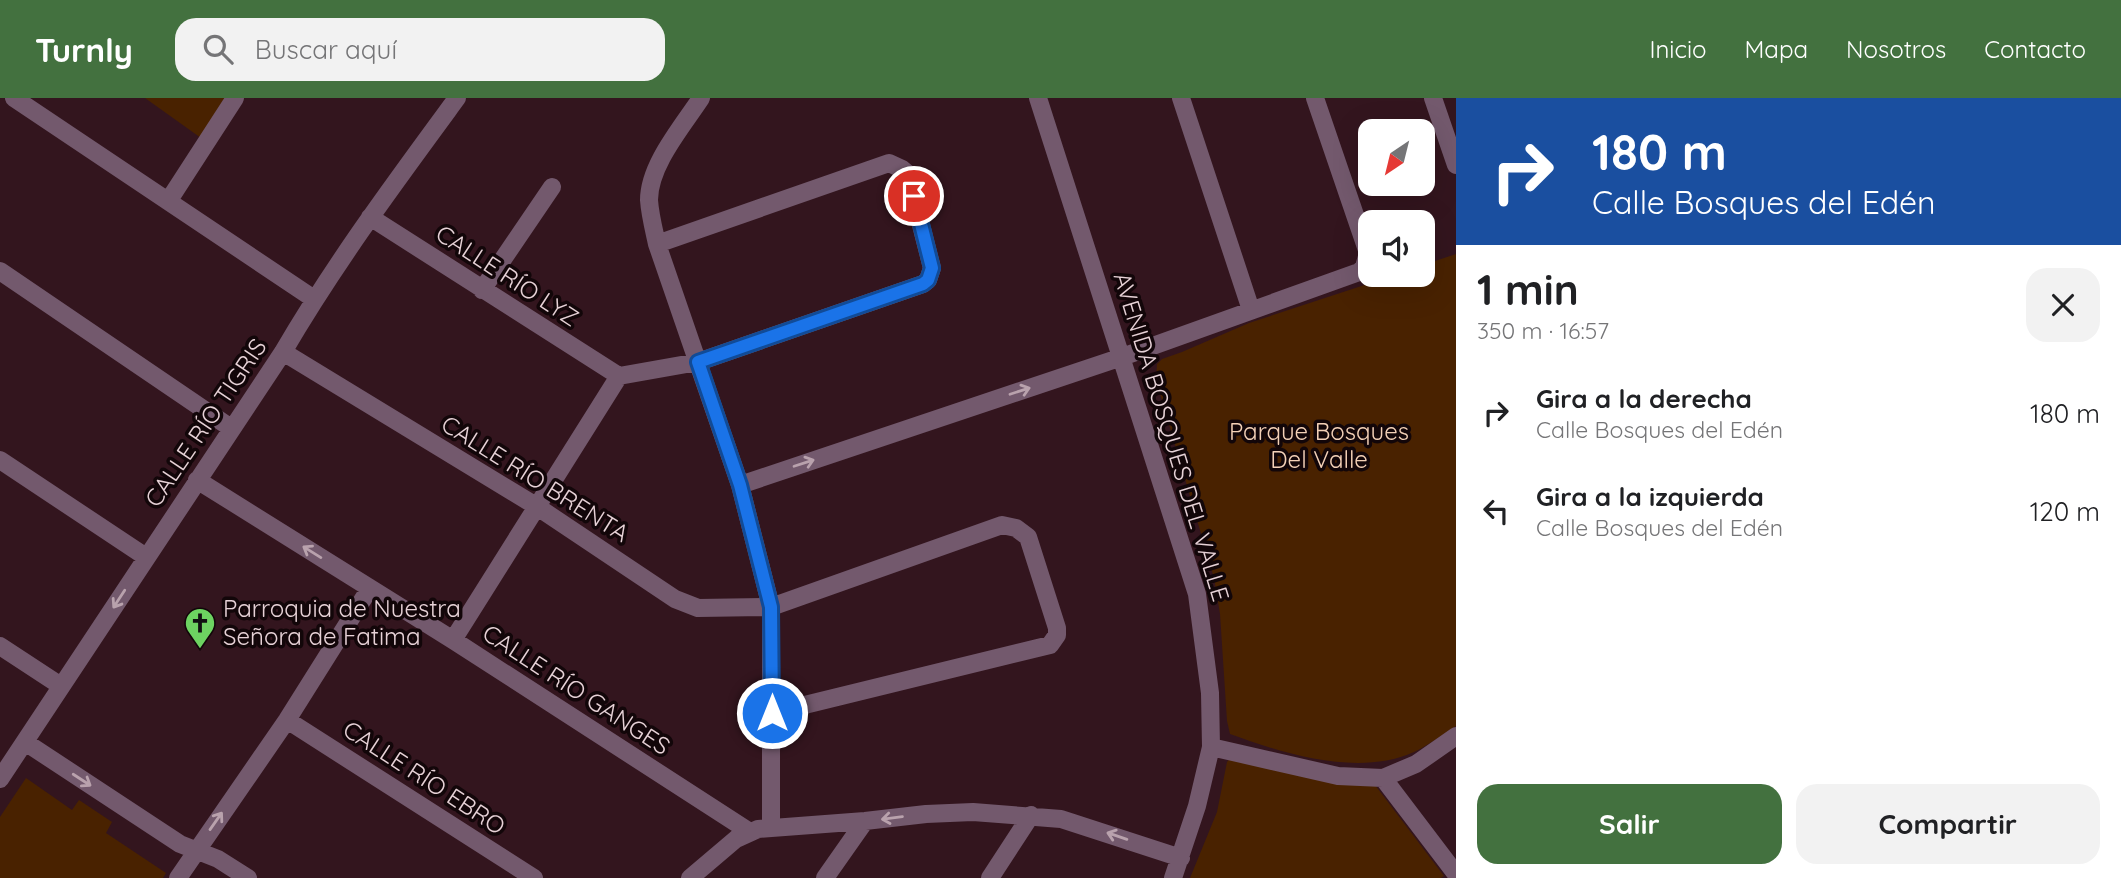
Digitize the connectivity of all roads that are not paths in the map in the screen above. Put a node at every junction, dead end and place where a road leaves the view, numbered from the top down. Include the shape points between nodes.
1 (14, 98) edge
2 (235, 98) edge
3 (457, 98) edge
4 (701, 98) edge
5 (1038, 98) edge
6 (1181, 98) edge
7 (1315, 98) edge
8 (1433, 98) edge
9 (1456, 165) edge
10 (552, 187) dead end
11 (169, 200) junction
12 (370, 217) junction
13 (657, 244) junction
14 (0, 271) edge
15 (482, 290) junction
16 (314, 299) junction
17 (1251, 310) junction
18 (283, 352) junction
19 (1122, 358) junction
20 (698, 362) junction
21 (619, 376) junction
22 (231, 428) junction
23 (0, 460) edge
24 (197, 480) junction
25 (740, 485) junction
26 (536, 506) junction
27 (146, 557) junction
28 (370, 588) junction
29 (771, 607) junction
30 (453, 640) junction
31 (0, 646) edge
32 (61, 686) junction
33 (772, 713) junction
34 (287, 720) junction
35 (1456, 736) edge
36 (25, 742) junction
37 (1211, 747) junction
38 (1383, 778) junction
39 (0, 779) edge
40 (1031, 815) junction
41 (865, 821) junction
42 (771, 827) junction
43 (750, 832) junction
44 (197, 850) junction
45 (1181, 858) junction
46 (1456, 874) edge
47 (178, 878) edge
48 (248, 878) edge
49 (534, 878) edge
50 (690, 878) edge
51 (825, 878) edge
52 (990, 878) edge
53 (1173, 878) edge

1 - 11 street
2 - 11 street
3 - 12 street, CALLE RÍO TIGRIS
4 - 13 street via 656,167 650,215
5 - 19 street, AVENIDA BOSQUES DEL VALLE
6 - 17 street
7 - 17 street via 1368,253 1364,267
8 - 9 street
10 - 15 street
11 - 16 street
12 - 15 street, CALLE RÍO LYZ
12 - 16 street, CALLE RÍO TIGRIS
13 - 20 street
13 - 20 street via 884,164 896,165 908,174 932,262 928,280
14 - 22 street
15 - 21 street, CALLE RÍO LYZ
16 - 18 street, CALLE RÍO TIGRIS
17 - 19 street
18 - 22 street, CALLE RÍO TIGRIS
18 - 26 street, CALLE RÍO BRENTA
25 -> 19 street
19 - 37 street, AVENIDA BOSQUES DEL VALLE via 1197,594 1210,693
20 - 21 street
20 - 25 street
21 - 26 street
22 - 24 street, CALLE RÍO TIGRIS
23 - 27 street
24 - 27 street, CALLE RÍO TIGRIS
28 -> 24 street, CALLE RÍO GANGES
25 - 29 street
26 - 29 street, CALLE RÍO BRENTA via 686,605
26 - 30 street
27 -> 32 street, CALLE RÍO TIGRIS
28 - 30 street, CALLE RÍO GANGES
28 - 34 street
29 - 33 street
29 - 33 street, CALLE RÍO BRENTA via 1002,525 1028,537 1058,628 1054,641 1043,648
30 - 43 street, CALLE RÍO GANGES
31 - 32 street
32 - 36 street, CALLE RÍO TIGRIS
33 - 42 street
44 -> 34 street
34 - 49 street, CALLE RÍO EBRO
35 - 38 street via 1416,764
36 - 39 street, CALLE RÍO TIGRIS
36 -> 44 street via 180,844
37 - 38 street via 1338,776
37 - 45 street, AVENIDA BOSQUES DEL VALLE
38 - 46 street
40 -> 41 street via 926,814
45 -> 40 street via 1061,819
40 - 52 street
41 - 42 street
41 - 51 street
42 - 43 street
43 - 50 street
44 - 47 street
44 - 48 street
45 - 53 street, AVENIDA BOSQUES DEL VALLE

